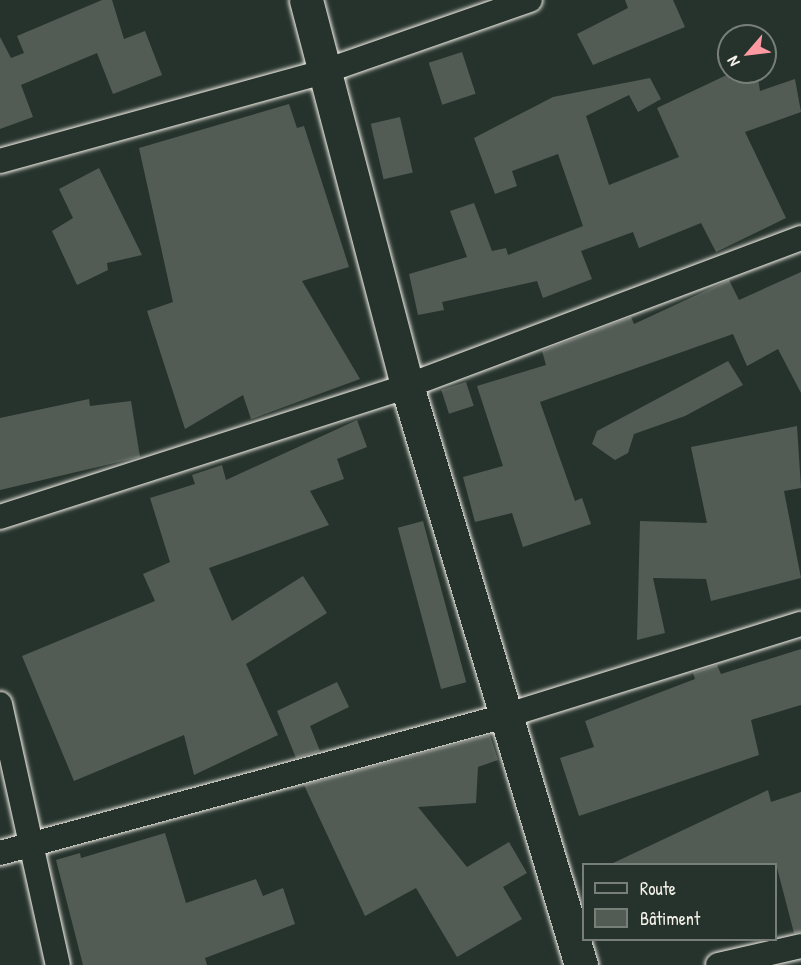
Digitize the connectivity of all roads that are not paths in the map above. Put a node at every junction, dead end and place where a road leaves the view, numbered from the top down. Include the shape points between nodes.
1 (306, 0) edge
2 (530, 0) edge
3 (323, 72) junction
4 (0, 161) edge
5 (801, 238) edge
6 (407, 386) junction
7 (0, 517) edge
8 (801, 624) edge
9 (0, 704) edge
10 (505, 716) junction
11 (32, 845) junction
12 (0, 853) edge
13 (801, 946) edge
14 (58, 965) edge
15 (581, 965) edge
16 (718, 965) edge

1 - 3 main road
2 - 3 street
3 - 4 street
3 - 6 main road
5 - 6 street
6 - 7 street
6 - 10 main road
8 - 10 street
9 - 11 street
10 - 11 street
10 - 15 main road
11 - 12 street
11 - 14 street
13 - 16 street

